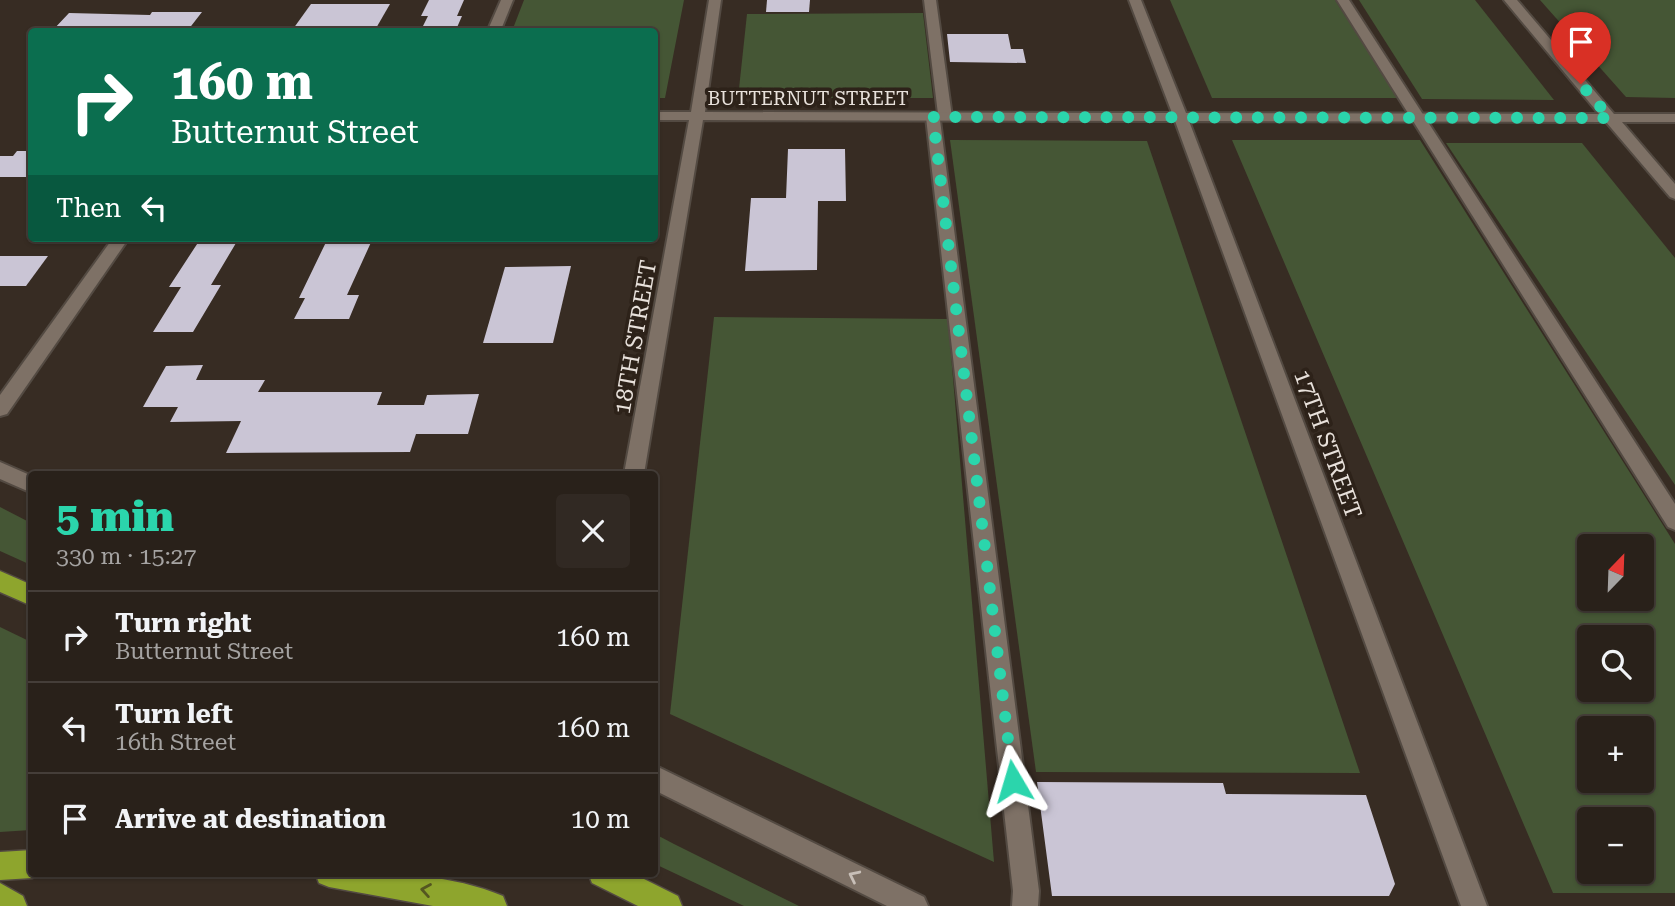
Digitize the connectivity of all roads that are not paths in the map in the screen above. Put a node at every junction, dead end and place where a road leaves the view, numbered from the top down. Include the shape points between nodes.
1 (507, 0) edge
2 (715, 0) edge
3 (930, 0) edge
4 (1135, 0) edge
5 (1343, 0) edge
6 (1510, 0) edge
7 (496, 28) edge
8 (658, 116) edge
9 (696, 117) junction
10 (939, 117) junction
11 (1181, 118) junction
12 (1419, 118) junction
13 (1610, 118) junction
14 (1675, 118) edge
15 (1675, 194) edge
16 (118, 242) edge
17 (0, 409) edge
18 (0, 470) edge
19 (635, 471) edge
20 (28, 483) edge
21 (1675, 521) edge
22 (0, 581) edge
23 (28, 594) edge
24 (658, 779) edge
25 (28, 864) edge
26 (0, 866) edge
27 (351, 877) edge
28 (609, 877) edge
29 (0, 897) edge
30 (13, 906) edge
31 (493, 906) edge
32 (668, 906) edge
33 (915, 906) edge
34 (1025, 906) edge
35 (1474, 906) edge

1 - 7 street
2 - 9 street, 18TH STREET
3 - 10 street
4 - 11 street, 17TH STREET
5 - 12 street
6 - 13 street
8 - 9 street, BUTTERNUT STREET
9 - 10 street, BUTTERNUT STREET
9 - 19 street, 18TH STREET
10 - 11 street, BUTTERNUT STREET
10 - 34 street
11 - 12 street, BUTTERNUT STREET
11 - 35 street, 17TH STREET
12 - 13 street, BUTTERNUT STREET
12 - 21 street
13 - 14 street, BUTTERNUT STREET
13 - 15 street
16 - 17 street
18 - 20 street
22 - 23 highway
33 -> 24 street
25 - 26 highway
31 -> 27 highway
28 - 32 highway
29 - 30 highway

